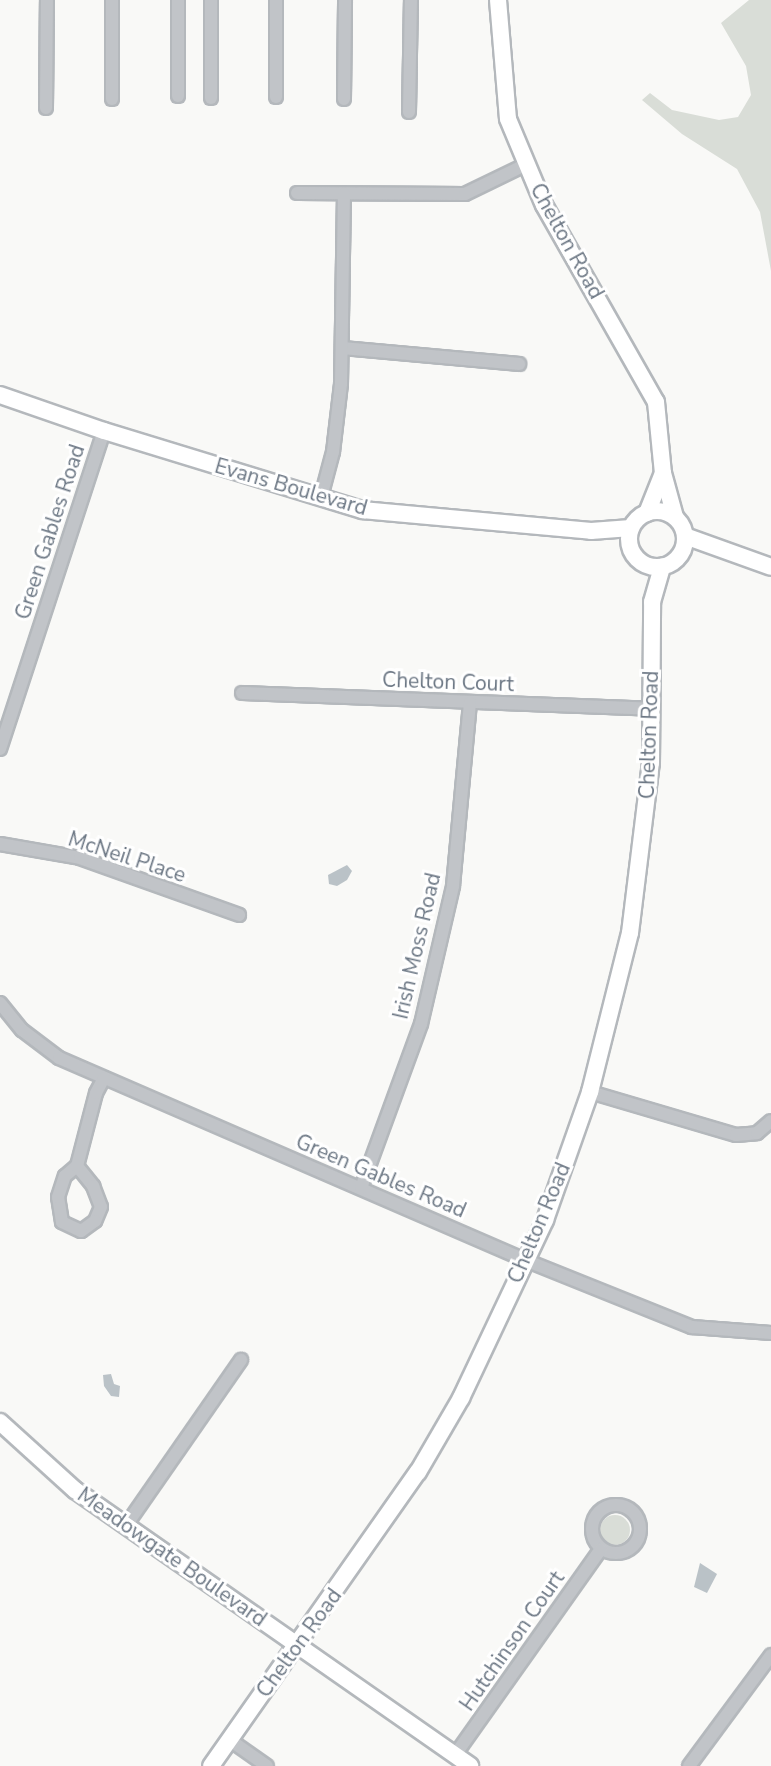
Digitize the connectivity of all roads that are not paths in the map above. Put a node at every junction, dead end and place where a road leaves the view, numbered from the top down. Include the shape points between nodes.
1 (47, 0) edge
2 (112, 0) edge
3 (178, 0) edge
4 (211, 0) edge
5 (276, 0) edge
6 (345, 0) edge
7 (411, 0) edge
8 (498, 0) edge
9 (178, 96) dead end
10 (276, 97) dead end
11 (211, 98) dead end
12 (111, 99) dead end
13 (344, 99) dead end
14 (46, 108) dead end
15 (409, 112) dead end
16 (527, 164) junction
17 (297, 193) dead end
18 (344, 194) junction
19 (343, 348) junction
20 (519, 364) dead end
21 (0, 394) edge
22 (104, 431) junction
23 (663, 473) junction
24 (321, 497) junction
25 (647, 513) junction
26 (675, 518) junction
27 (630, 535) junction
28 (685, 536) junction
29 (719, 546) junction
30 (679, 557) junction
31 (639, 561) junction
32 (662, 566) junction
33 (771, 567) edge
34 (652, 602) junction
35 (242, 693) dead end
36 (470, 703) junction
37 (652, 709) junction
38 (0, 749) edge
39 (0, 844) edge
40 (239, 915) dead end
41 (0, 1003) edge
42 (104, 1078) junction
43 (590, 1092) junction
44 (771, 1121) edge
45 (77, 1166) junction
46 (361, 1188) junction
47 (525, 1260) junction
48 (771, 1333) edge
49 (241, 1360) dead end
50 (0, 1422) edge
51 (127, 1524) junction
52 (601, 1549) junction
53 (297, 1645) junction
54 (771, 1655) edge
55 (230, 1740) junction
56 (455, 1755) junction
57 (211, 1766) edge
58 (267, 1766) edge
59 (470, 1766) edge
60 (689, 1766) edge

1 - 14 street
2 - 12 street
3 - 9 street
4 - 11 street
5 - 10 street
6 - 13 street
7 - 15 street
8 - 16 street, Chelton Road via 508,119
16 - 18 street via 465,194
16 - 23 street, Chelton Road via 544,205 656,402
17 - 18 street
18 - 19 street
19 - 20 street
19 - 24 street via 333,452
21 - 22 street, Evans Boulevard
22 - 24 street, Evans Boulevard
22 - 38 street, Green Gables Road
23 - 25 street, Chelton Road
23 - 26 street, Chelton Road
24 - 27 street, Evans Boulevard via 362,510
25 - 26 street via 662,512
25 - 27 street
26 - 28 street
27 - 31 street
28 - 29 street
28 - 30 street
29 - 30 street
29 - 33 street
30 - 32 street
31 - 32 street
31 - 34 street, Chelton Road
32 - 34 street, Chelton Road
34 - 37 street, Chelton Road
35 - 36 street, Chelton Court
36 - 37 street, Chelton Court
36 - 46 street, Irish Moss Road via 453,886 421,1024
37 - 43 street, Chelton Road via 651,763 630,933
39 - 40 street, McNeil Place via 80,858
41 - 42 street, Green Gables Road via 22,1030 59,1058
42 - 45 street via 96,1093
42 - 46 street, Green Gables Road
43 - 44 street via 736,1135 757,1133
43 - 47 street, Chelton Road via 545,1220
45 - 45 street via 65,1176 57,1211 62,1222 81,1231 95,1221 101,1207 96,1191
46 - 47 street, Green Gables Road
47 - 48 street, Green Gables Road via 692,1327
47 - 53 street, Chelton Road via 461,1398 418,1472
49 - 51 street
50 - 51 street, Meadowgate Boulevard via 75,1490
51 - 53 street, Meadowgate Boulevard
52 - 52 street via 624,1552 636,1543 639,1521 628,1509 613,1505 594,1519 592,1535
52 - 56 street, Hutchinson Court
53 - 55 street, Chelton Road
53 - 56 street, Meadowgate Boulevard
54 - 60 street
55 - 57 street, Chelton Road
55 - 58 street
56 - 59 street, Meadowgate Boulevard

